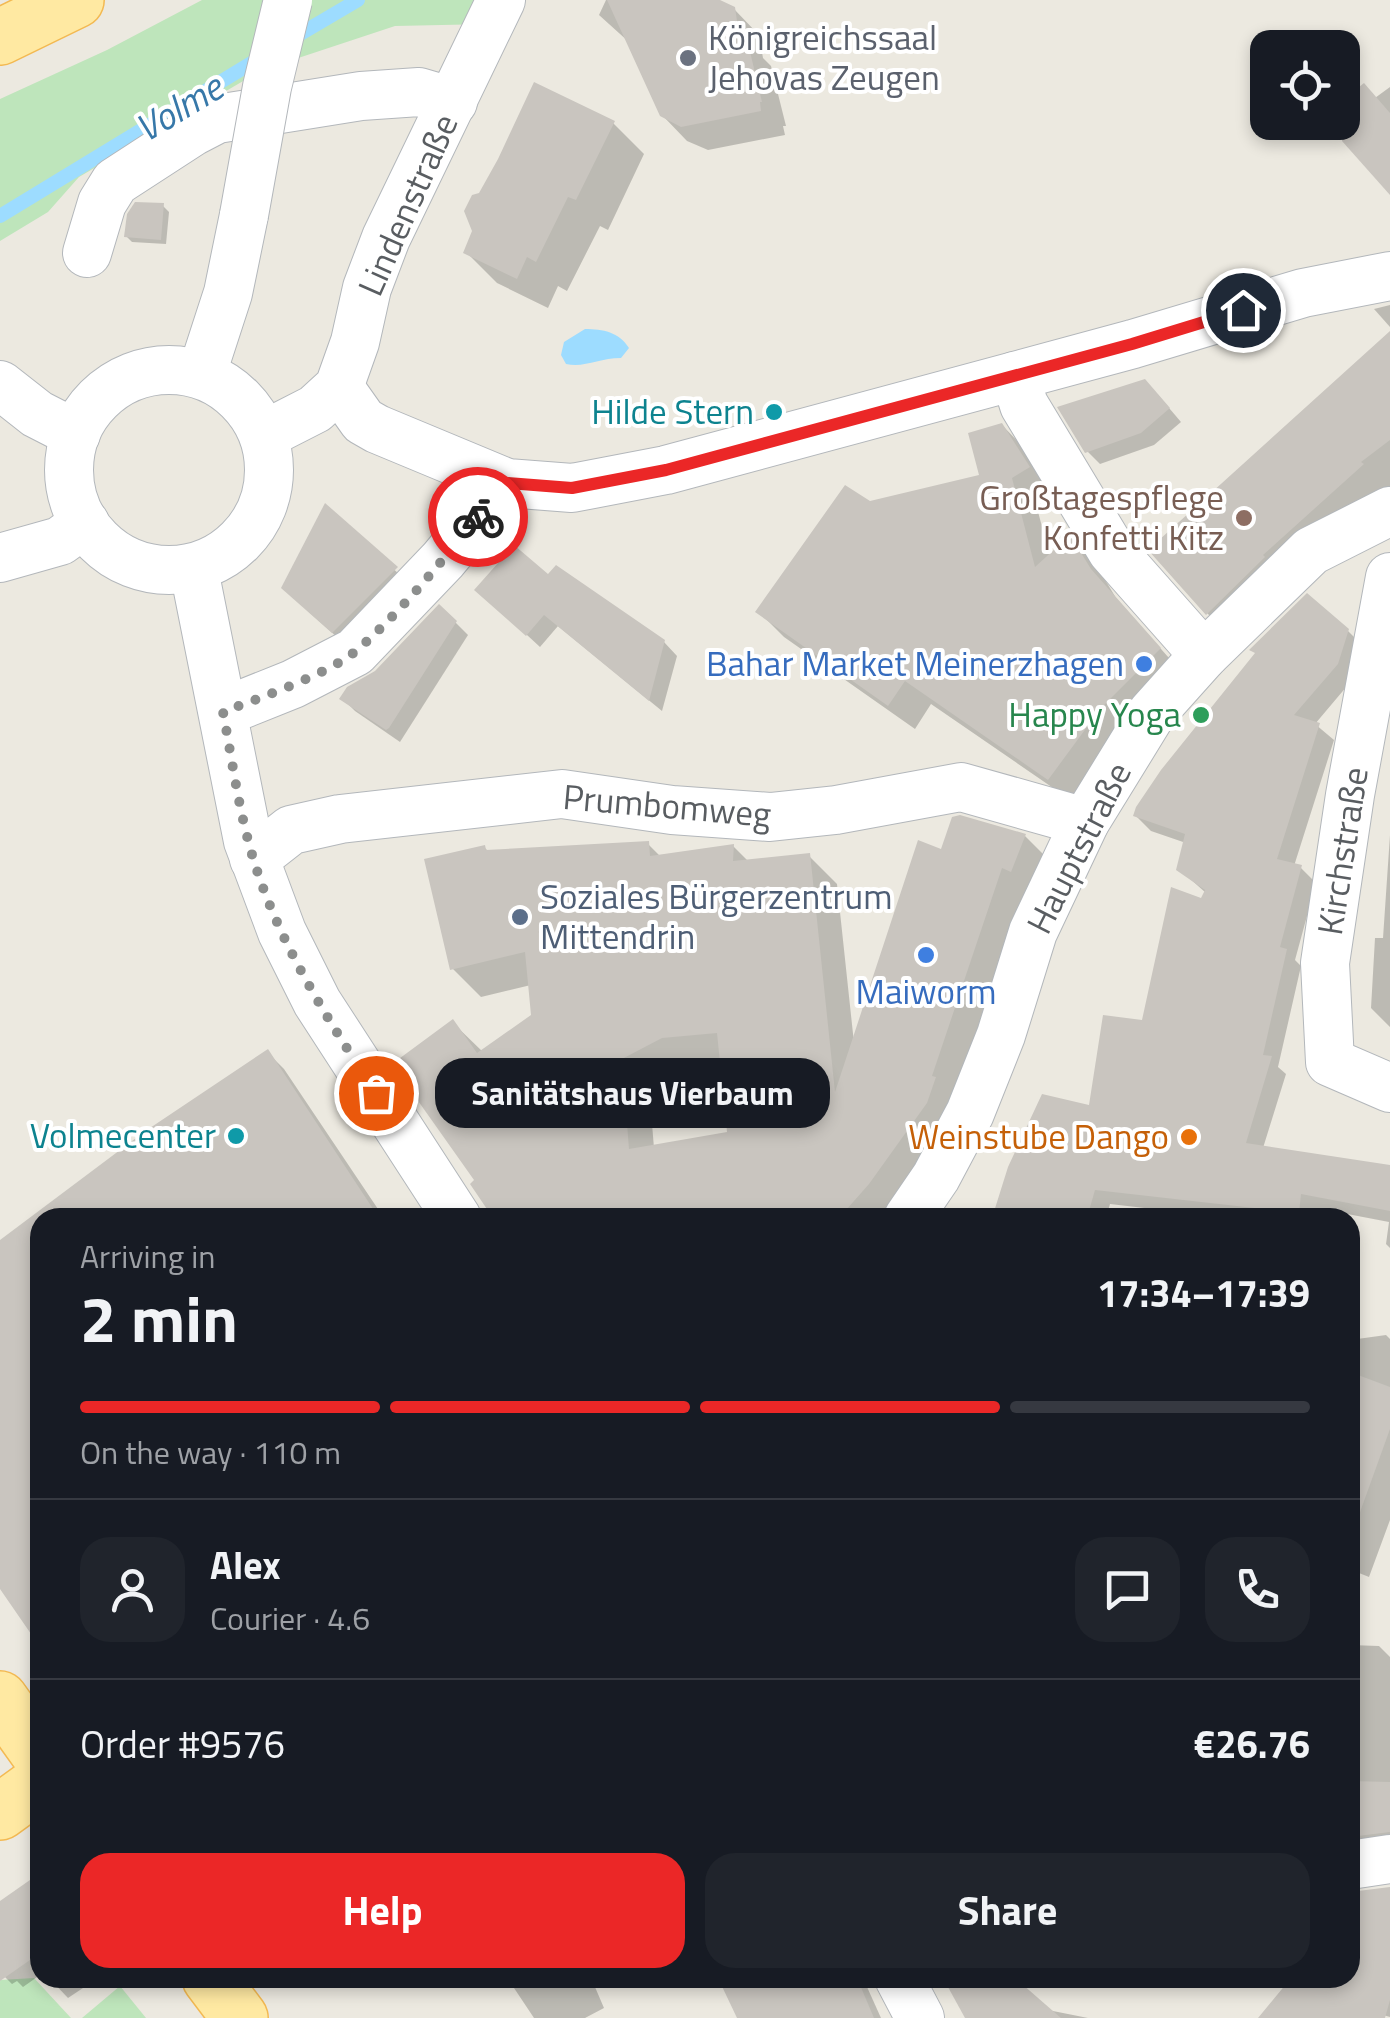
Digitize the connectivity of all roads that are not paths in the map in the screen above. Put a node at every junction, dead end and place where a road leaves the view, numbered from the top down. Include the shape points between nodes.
1 (76, 0) edge
2 (288, 0) edge
3 (501, 0) edge
4 (0, 37) edge
5 (453, 102) junction
6 (87, 253) dead end
7 (1390, 276) edge
8 (202, 373) junction
9 (1015, 376) junction
10 (0, 385) edge
11 (338, 387) junction
12 (76, 434) junction
13 (264, 435) junction
14 (507, 483) junction
15 (1390, 511) edge
16 (85, 523) junction
17 (0, 558) edge
18 (194, 570) junction
19 (1390, 577) edge
20 (1204, 655) junction
21 (1384, 655) edge
22 (223, 712) junction
23 (1085, 822) junction
24 (254, 859) junction
25 (1390, 1088) edge
26 (451, 1208) edge
27 (915, 1208) edge
28 (0, 1699) edge
29 (30, 1741) edge
30 (30, 1790) edge
31 (0, 1812) edge
32 (1390, 1859) edge
33 (1360, 1864) edge
34 (218, 1988) edge
35 (904, 1988) edge
36 (240, 2018) edge
37 (920, 2018) edge

1 - 4 main road
2 - 8 street, bridge via 228,294
3 - 5 street, Lindenstraße
5 - 6 street via 419,92 361,96 217,119 115,182
5 - 11 street, Lindenstraße via 386,238
7 - 9 street via 1303,293
8 - 12 street via 175,367 127,379 103,394
8 - 13 street via 240,399
9 - 14 street via 666,470 572,488
9 - 20 street via 1024,404 1112,551
10 - 12 street
11 - 13 street via 315,409
11 - 14 street via 363,422
12 - 16 street via 71,495
13 - 18 street via 270,473 261,508 233,546
14 - 22 street via 355,652
15 - 20 street, Hauptstraße via 1311,551
16 - 17 street via 60,540
16 - 18 street via 121,560 148,572
18 - 22 street
19 - 21 street, Kirchstraße
20 - 23 street, Hauptstraße via 1152,714
21 - 25 street, Kirchstraße via 1332,906 1325,1004 1330,1062
22 - 24 street
23 - 24 street, Prumbomweg via 960,787 770,818 562,794 340,819 290,830
23 - 27 street, Hauptstraße via 1033,932 970,1114
24 - 26 street via 317,1002
28 - 29 main road
30 - 31 main road
32 - 33 street
34 - 36 main road
35 - 37 street

